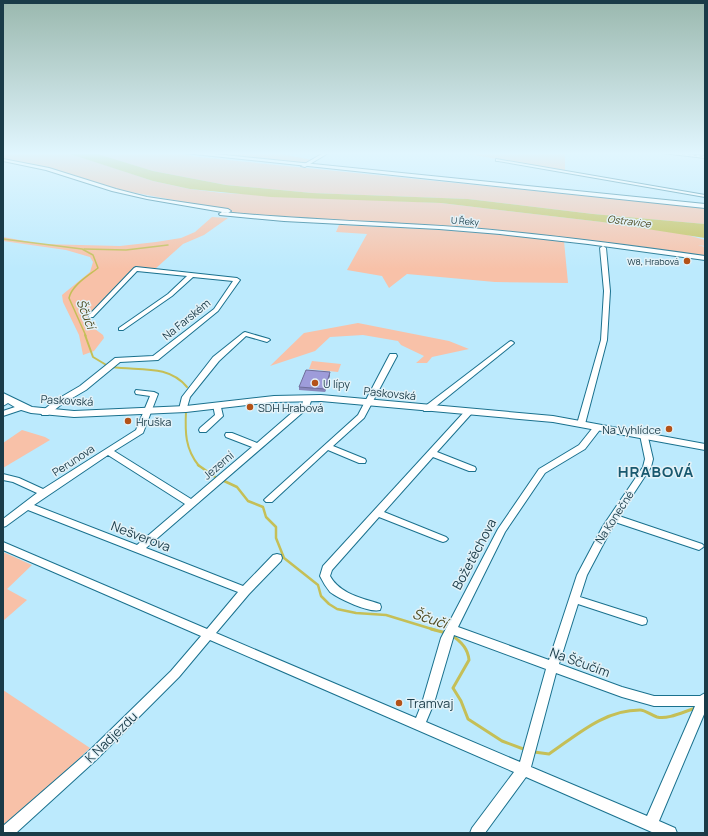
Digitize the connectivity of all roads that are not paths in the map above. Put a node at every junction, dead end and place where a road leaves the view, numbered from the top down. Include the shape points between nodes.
1 (118, 191) edge
2 (554, 191) edge
3 (676, 191) edge
4 (705, 196) edge
5 (705, 206) edge
6 (222, 214) dead end
7 (239, 216) junction
8 (603, 248) dead end
9 (705, 258) edge
10 (192, 274) junction
11 (91, 316) dead end
12 (121, 329) dead end
13 (267, 340) dead end
14 (511, 343) dead end
15 (393, 356) dead end
16 (139, 392) dead end
17 (308, 398) junction
18 (5, 400) edge
19 (368, 402) junction
20 (217, 405) junction
21 (21, 407) junction
22 (427, 408) junction
23 (183, 409) junction
24 (147, 411) junction
25 (469, 412) junction
26 (45, 413) junction
27 (3, 414) edge
28 (582, 424) junction
29 (598, 427) junction
30 (202, 430) dead end
31 (229, 435) dead end
32 (644, 435) junction
33 (258, 446) junction
34 (328, 447) junction
35 (705, 447) edge
36 (108, 452) junction
37 (431, 453) junction
38 (362, 461) dead end
39 (472, 469) dead end
40 (3, 477) edge
41 (44, 494) junction
42 (269, 500) dead end
43 (192, 504) junction
44 (28, 506) junction
45 (377, 513) junction
46 (613, 518) junction
47 (3, 524) edge
48 (443, 539) dead end
49 (3, 546) edge
50 (699, 546) dead end
51 (139, 549) junction
52 (277, 558) dead end
53 (244, 591) junction
54 (574, 599) junction
55 (376, 607) dead end
56 (642, 621) dead end
57 (450, 632) junction
58 (208, 634) junction
59 (552, 667) junction
60 (704, 700) edge
61 (419, 725) junction
62 (528, 757) junction
63 (651, 824) junction
64 (6, 833) edge
65 (476, 833) edge
66 (670, 833) edge

1 - 7 street via 229,211
2 - 5 main road
3 - 4 street
6 - 7 street, U Řeky
7 - 9 street, U Řeky via 484,231
8 - 28 street via 607,291 604,340
10 - 11 street via 136,269
10 - 12 street via 170,295
10 - 26 street, Na Farském via 236,280 216,310 155,358 122,359
13 - 23 street via 245,334 216,359 186,397
14 - 22 street
15 - 19 street
16 - 24 street, Perunova via 154,394
17 - 19 main road, Paskovská
17 - 20 main road, Paskovská via 267,399
17 - 33 street, Jezerní via 306,405
18 - 21 main road, Paskovská
19 - 22 main road, Paskovská
19 - 34 street via 362,416
20 - 23 main road, Paskovská
20 - 30 street via 219,416
21 - 26 main road, Paskovská
21 - 27 street
22 - 25 main road, Paskovská
23 - 24 main road, Paskovská
24 - 26 main road, Paskovská
24 - 36 street, Perunova via 140,431
25 - 28 main road, Paskovská
25 - 37 street
28 - 29 main road, Paskovská
29 - 32 main road, Paskovská
29 - 57 street, Božetěchova via 582,447 542,471 501,530
31 - 33 street
32 - 35 main road, Paskovská
32 - 46 street, Na Konečné via 647,467
33 - 43 street, Jezerní
34 - 38 street
34 - 42 street
36 - 41 street, Perunova
36 - 43 street
37 - 39 street
37 - 45 street
40 - 41 street via 16,480
41 - 44 street, Perunova
43 - 51 street, Jezerní
44 - 47 street, Perunova
44 - 51 street, Nešverova
45 - 48 street
45 - 55 street via 327,570 325,576 332,587 348,597
46 - 50 street
46 - 54 street, Na Konečné via 594,550
49 - 58 street
51 - 53 street, Nešverova
52 - 53 street, K Nadjezdu
53 - 58 street, K Nadjezdu
54 - 56 street
54 - 59 street, Na Konečné
57 - 59 street, Na Ščučím
57 - 61 street, Božetěchova
58 - 61 street
58 - 64 street, K Nadjezdu via 175,674 97,751
59 - 60 street, Na Ščučím via 654,701
59 - 62 street, Na Konečné
60 - 63 street
61 - 62 street
62 - 63 street
62 - 65 street
63 - 66 street

